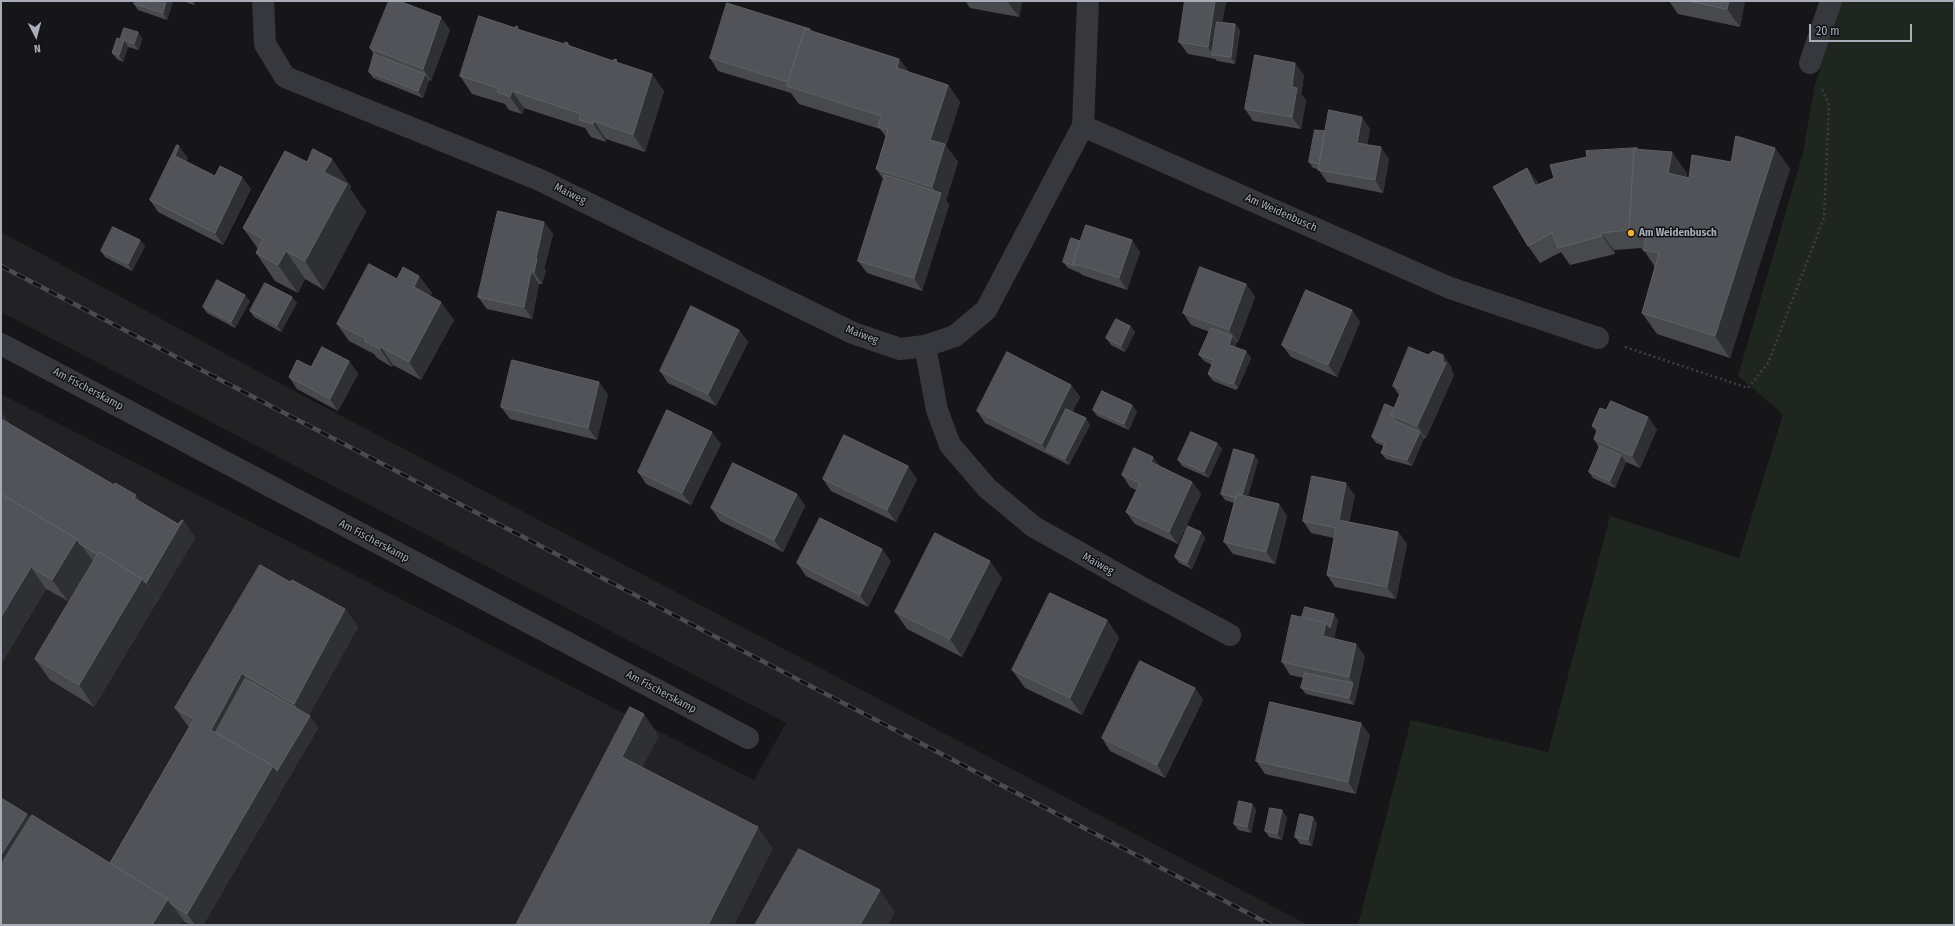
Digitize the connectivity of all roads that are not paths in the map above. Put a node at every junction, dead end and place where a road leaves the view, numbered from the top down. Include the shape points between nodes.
1 (263, 1) edge
2 (1088, 1) edge
3 (1831, 1) edge
4 (1810, 63) road end
5 (1083, 126) junction
6 (1598, 338) road end
7 (1, 344) edge
8 (926, 346) junction
9 (1230, 635) dead end
10 (748, 738) dead end

1 - 8 street, Maiweg via 266,44 285,77 540,180 853,332 900,349
2 - 5 street
3 - 4 street
5 - 6 street, Am Weidenbusch via 1450,288
5 - 8 street, Maiweg via 986,310 955,336
7 - 10 street, Am Fischerskamp
8 - 9 street, Maiweg via 937,410 950,444 986,488 1034,527

